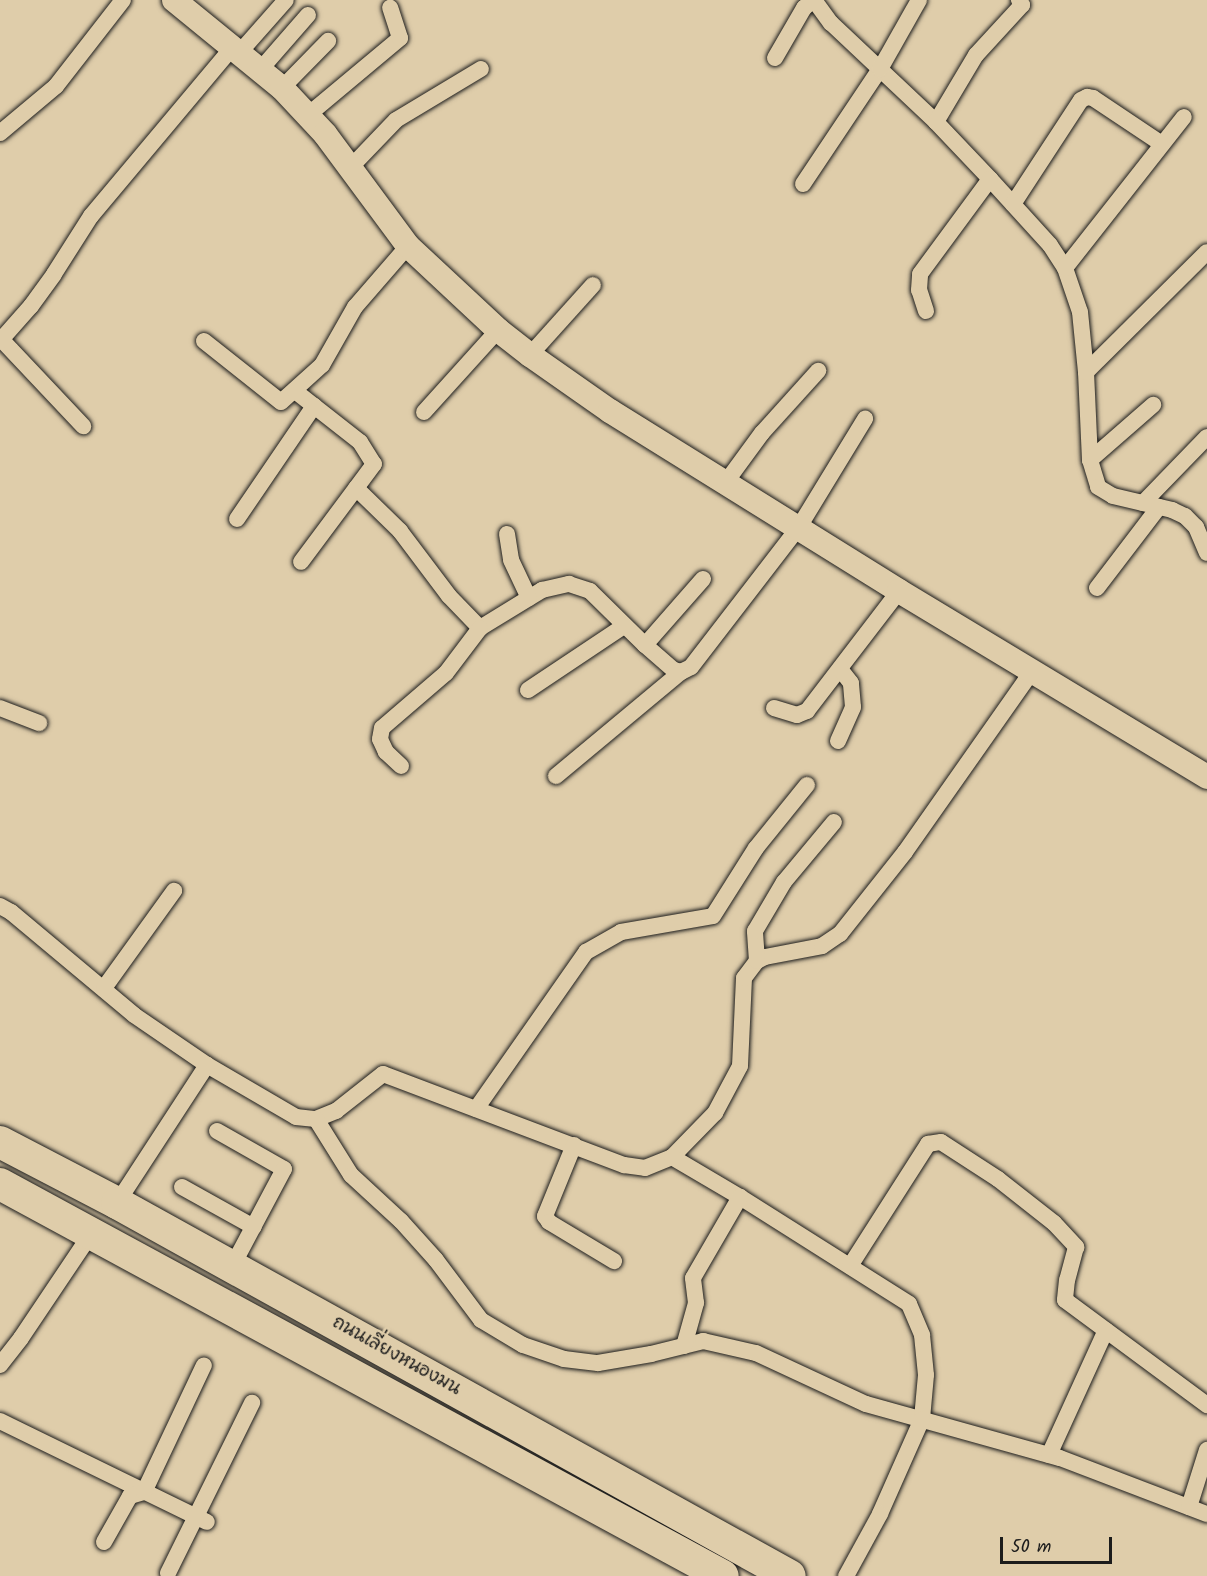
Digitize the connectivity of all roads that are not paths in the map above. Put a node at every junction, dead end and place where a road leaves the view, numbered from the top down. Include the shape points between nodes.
1 (123, 0) edge
2 (176, 0) edge
3 (286, 0) edge
4 (813, 0) edge
5 (919, 0) edge
6 (1019, 0) edge
7 (390, 8) dead end
8 (308, 15) dead end
9 (328, 41) dead end
10 (236, 49) junction
11 (775, 58) dead end
12 (481, 69) dead end
13 (880, 69) junction
14 (260, 70) junction
15 (282, 88) junction
16 (308, 115) junction
17 (1184, 117) dead end
18 (936, 122) junction
19 (0, 134) edge
20 (1162, 144) junction
21 (350, 168) junction
22 (990, 179) junction
23 (803, 184) dead end
24 (1013, 204) junction
25 (408, 246) junction
26 (1207, 252) edge
27 (1065, 268) junction
28 (593, 285) dead end
29 (926, 311) dead end
30 (498, 330) junction
31 (1, 340) edge
32 (204, 341) dead end
33 (530, 355) junction
34 (818, 371) dead end
35 (1086, 372) junction
36 (295, 391) junction
37 (1153, 405) dead end
38 (314, 406) junction
39 (424, 412) dead end
40 (865, 419) dead end
41 (83, 426) dead end
42 (1207, 437) edge
43 (1090, 460) junction
44 (726, 482) junction
45 (356, 488) junction
46 (1143, 503) junction
47 (1159, 507) junction
48 (237, 519) dead end
49 (799, 527) junction
50 (507, 534) dead end
51 (1207, 553) edge
52 (301, 562) dead end
53 (703, 579) dead end
54 (1097, 588) dead end
55 (899, 591) junction
56 (529, 598) junction
57 (624, 626) junction
58 (480, 628) junction
59 (645, 645) junction
60 (840, 669) junction
61 (681, 672) junction
62 (1031, 673) junction
63 (528, 690) dead end
64 (0, 708) edge
65 (774, 708) dead end
66 (39, 723) dead end
67 (838, 741) dead end
68 (401, 766) dead end
69 (556, 776) dead end
70 (1207, 777) edge
71 (807, 785) dead end
72 (834, 822) dead end
73 (174, 891) dead end
74 (0, 906) edge
75 (757, 961) junction
76 (104, 988) junction
77 (207, 1065) junction
78 (476, 1109) junction
79 (316, 1119) junction
80 (217, 1131) dead end
81 (0, 1142) edge
82 (574, 1145) junction
83 (672, 1157) junction
84 (0, 1184) edge
85 (182, 1187) dead end
86 (740, 1197) junction
87 (117, 1203) junction
88 (254, 1227) junction
89 (91, 1234) junction
90 (614, 1261) dead end
91 (850, 1266) junction
92 (232, 1267) junction
93 (1106, 1330) junction
94 (684, 1346) junction
95 (402, 1361) junction
96 (0, 1365) edge
97 (204, 1365) dead end
98 (385, 1393) junction
99 (252, 1403) dead end
100 (1207, 1405) edge
101 (922, 1419) junction
102 (0, 1421) edge
103 (1207, 1450) edge
104 (1049, 1455) junction
105 (144, 1492) junction
106 (1189, 1507) junction
107 (1207, 1514) edge
108 (201, 1520) junction
109 (104, 1542) dead end
110 (168, 1573) dead end
111 (723, 1576) edge
112 (790, 1576) edge
113 (846, 1576) edge

1 - 19 street via 56,87
2 - 10 street
3 - 10 street
4 - 11 street via 804,8
4 - 13 street via 831,23
5 - 13 street
6 - 18 street via 1022,5 976,55
7 - 16 street via 400,38
8 - 14 street
9 - 15 street
10 - 14 street
10 - 31 street via 91,216 49,282
12 - 21 street via 396,120
13 - 18 street
13 - 23 street
14 - 15 street
15 - 16 street
16 - 21 street
17 - 20 street
18 - 22 street
20 - 24 street via 1087,97 1081,100
20 - 27 street
21 - 25 street
22 - 24 street
22 - 29 street via 920,274 919,290
24 - 27 street
25 - 30 street
25 - 36 street via 355,307 322,365
26 - 35 street
27 - 35 street via 1080,312
28 - 33 street
30 - 33 street
30 - 39 street
31 - 41 street
32 - 36 street via 281,402
33 - 44 street via 610,411
34 - 44 street via 762,433
35 - 43 street
36 - 38 street
37 - 43 street
38 - 45 street via 360,442 374,464
38 - 48 street
40 - 49 street
42 - 46 street
43 - 46 street via 1098,486 1113,496
44 - 49 street
45 - 52 street
45 - 58 street via 400,531 449,596
46 - 47 street
47 - 51 street via 1185,516 1196,527
47 - 54 street
49 - 55 street
49 - 61 street via 691,667
50 - 56 street via 511,560
53 - 59 street
55 - 60 street
55 - 62 street
56 - 57 street via 569,584 590,591
56 - 58 street
57 - 59 street
57 - 63 street
58 - 68 street via 446,673 382,728 380,739 386,752
59 - 61 street
60 - 65 street via 807,711 797,715
60 - 67 street via 851,683 853,708
61 - 69 street
62 - 70 street
62 - 75 street via 905,852 840,934 822,946
64 - 66 street
71 - 78 street via 756,848 712,916 621,932 586,952
72 - 75 street via 784,882 755,931
73 - 76 street
74 - 76 street
75 - 83 street via 744,978 740,1066 715,1113
76 - 77 street via 134,1015
77 - 79 street via 296,1117
77 - 87 street
78 - 79 street via 382,1074 336,1111
78 - 82 street
79 - 94 street via 351,1175 436,1260 480,1320 522,1345 598,1363
80 - 88 street via 284,1169
81 - 87 highway, ถนนเลี่ยงหนองมน
82 - 83 street via 624,1165 645,1168
82 - 90 street via 545,1216
83 - 86 street
84 - 89 highway, ถนนเลี่ยงหนองมน
85 - 88 street
86 - 91 street
86 - 94 street via 693,1278 696,1303
87 - 92 highway, ถนนเลี่ยงหนองมน
88 - 92 street
89 - 96 street
89 - 98 highway, ถนนเลี่ยงหนองมน
91 - 93 street via 928,1144 941,1142 998,1179 1054,1223 1076,1247 1065,1300
91 - 101 street via 909,1304 922,1335 926,1375
92 - 95 highway, ถนนเลี่ยงหนองมน
93 - 100 street
93 - 104 street
94 - 101 street via 703,1341 756,1353 866,1404
95 - 98 highway
95 - 112 highway, ถนนเลี่ยงหนองมน
97 - 105 street
98 - 111 highway, ถนนเลี่ยงหนองมน
99 - 108 street
101 - 104 street
101 - 113 street via 880,1514
102 - 105 street
103 - 106 street
104 - 106 street
105 - 108 street
105 - 109 street via 130,1496
106 - 107 street
108 - 110 street

